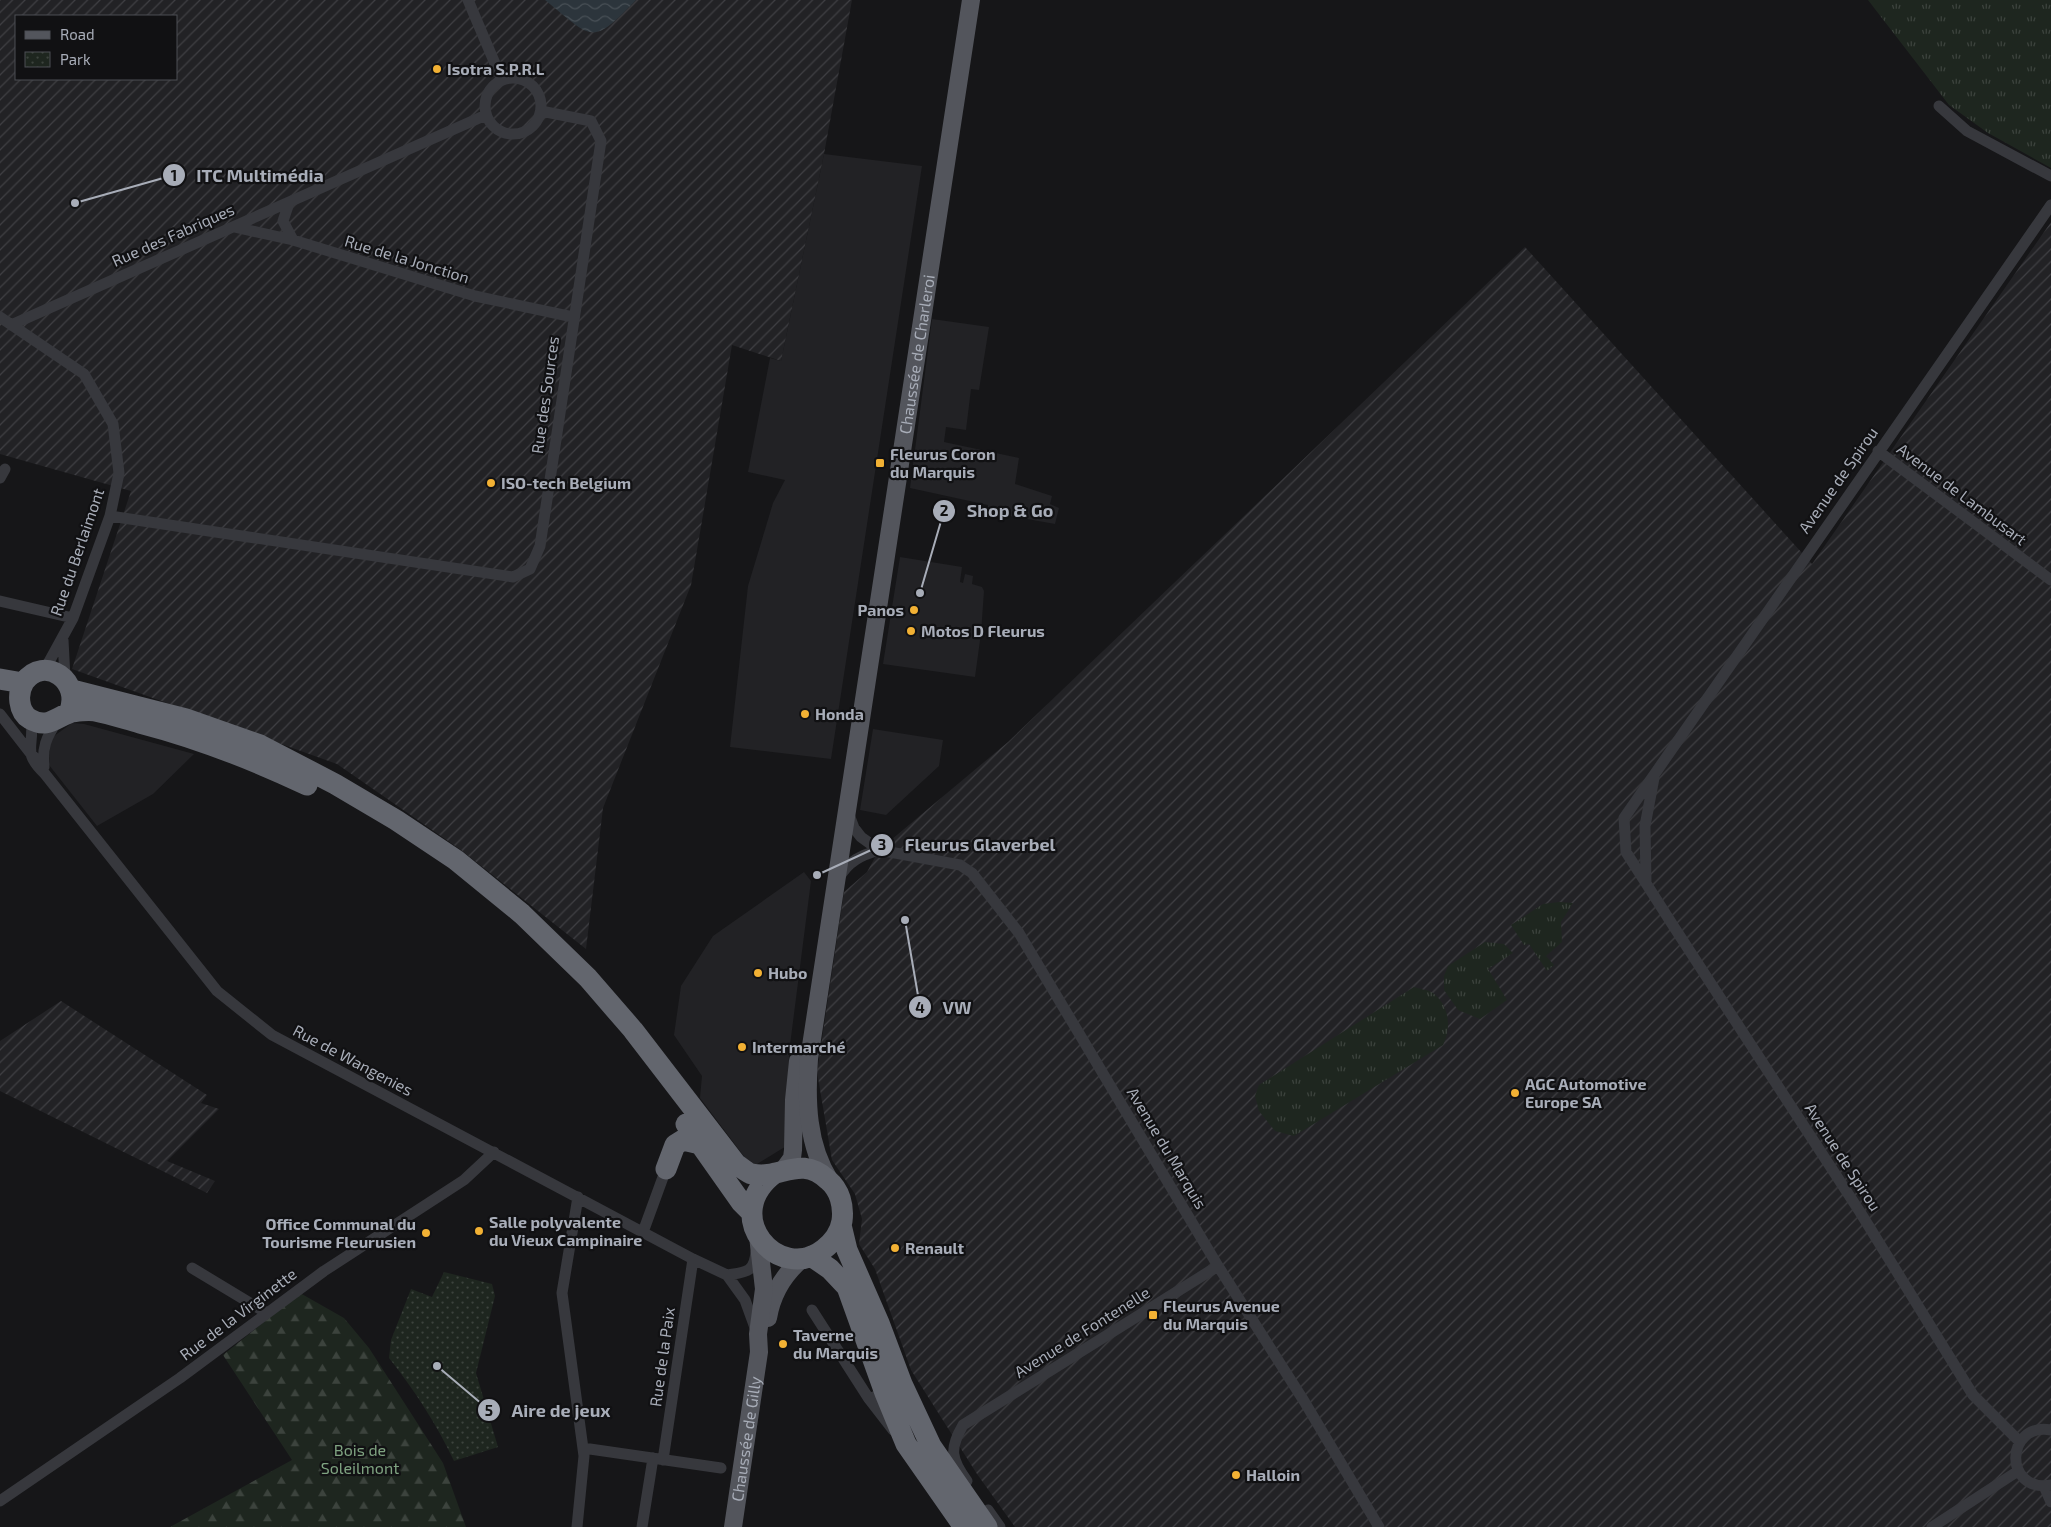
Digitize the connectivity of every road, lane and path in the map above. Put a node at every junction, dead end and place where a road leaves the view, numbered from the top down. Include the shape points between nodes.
1 (468, 0) edge
2 (960, 0) edge
3 (971, 0) edge
4 (502, 80) junction
5 (951, 92) junction
6 (1939, 106) dead end
7 (541, 111) junction
8 (486, 116) junction
9 (2051, 176) edge
10 (289, 203) junction
11 (2051, 205) edge
12 (234, 227) junction
13 (293, 240) junction
14 (0, 317) edge
15 (573, 317) junction
16 (11, 324) junction
17 (1878, 451) junction
18 (110, 516) junction
19 (2051, 580) edge
20 (0, 601) edge
21 (74, 618) junction
22 (63, 640) junction
23 (44, 671) junction
24 (0, 679) edge
25 (69, 684) junction
26 (0, 692) edge
27 (21, 692) junction
28 (0, 714) edge
29 (63, 717) junction
30 (31, 720) junction
31 (854, 727) junction
32 (31, 754) junction
33 (43, 760) junction
34 (45, 774) junction
35 (1654, 774) junction
36 (848, 808) junction
37 (879, 850) junction
38 (1646, 883) junction
39 (836, 886) junction
40 (700, 1144) junction
41 (494, 1152) junction
42 (666, 1169) joint
43 (780, 1171) junction
44 (830, 1181) junction
45 (578, 1197) junction
46 (752, 1212) junction
47 (841, 1225) junction
48 (643, 1232) junction
49 (758, 1236) junction
50 (807, 1257) junction
51 (693, 1259) junction
52 (1218, 1266) junction
53 (192, 1268) dead end
54 (727, 1275) junction
55 (812, 1310) dead end
56 (265, 1312) junction
57 (758, 1334) junction
58 (759, 1352) junction
59 (877, 1396) junction
60 (2051, 1430) edge
61 (2020, 1442) junction
62 (583, 1448) junction
63 (658, 1459) junction
64 (721, 1468) dead end
65 (2018, 1471) junction
66 (2048, 1486) edge
67 (0, 1501) edge
68 (2051, 1502) edge
69 (577, 1527) edge
70 (642, 1527) edge
71 (733, 1527) edge
72 (964, 1527) edge
73 (987, 1527) edge
74 (1000, 1527) edge
75 (1379, 1527) edge
76 (1932, 1527) edge

1 - 4 street
2 - 5 main road, Chaussée de Charleroi
3 - 5 main road, Chaussée de Charleroi
4 - 7 street via 527,82 539,94
4 - 8 street via 489,91
5 - 31 main road, Chaussée de Charleroi
6 - 9 street via 1967,131
7 - 8 street via 533,127 516,135 498,130
7 - 15 street, Rue des Sources via 591,121 601,141
8 - 10 street, Rue des Fabriques
10 - 12 street, Rue des Fabriques
10 - 13 street via 283,221
11 - 17 street, Avenue de Spirou
12 - 13 street, Rue de la Jonction
12 - 16 street, Rue des Fabriques
13 - 15 street, Rue de la Jonction via 475,296
14 - 16 street, Rue du Berlaimont
15 - 18 street, Rue des Sources via 540,546 530,569 513,577
16 - 18 street, Rue du Berlaimont via 84,374 113,424 119,473
17 - 19 street, Avenue de Lambusart
17 - 35 street, Avenue de Spirou
18 - 21 street, Rue du Berlaimont
20 - 21 street
21 - 22 street, Rue du Berlaimont
22 - 23 street, Rue du Berlaimont
22 - 25 street, Rue du Berlaimont
23 - 25 highway via 53,672
23 - 27 highway via 30,676
24 - 27 highway
25 - 29 highway via 73,704
25 - 43 highway via 260,745 388,815 456,860 522,914 588,978 633,1030 736,1164 750,1174
26 - 27 highway
27 - 30 highway via 24,714
28 - 32 street, Rue de Wangenies
29 - 30 highway via 43,722
29 - 33 street via 44,743
29 - 40 highway via 94,711 179,733 260,763 329,795 450,870 513,923 578,987 624,1040
30 - 32 street
31 - 36 main road, Chaussée de Charleroi
31 - 43 main road, Chaussée de Charleroi via 795,1082 794,1150 792,1158
32 - 33 street, Rue de Wangenies
32 - 34 street, Rue de Wangenies via 33,762
33 - 34 street
34 - 41 street, Rue de Wangenies via 217,991 272,1035
35 - 38 street, Avenue de Spirou via 1645,826
35 - 38 street, Avenue de Spirou via 1624,818 1626,852
36 - 37 street, Avenue du Marquis via 854,828
36 - 39 main road, Chaussée de Charleroi
37 - 39 street, Avenue du Marquis via 856,858 840,875
37 - 52 street, Avenue du Marquis via 960,865 972,873 1019,933
38 - 61 street, Avenue de Spirou via 1860,1212 1973,1395
39 - 44 main road, Chaussée de Charleroi via 810,1046 807,1089 810,1125 817,1154
40 - 42 highway via 683,1140 675,1146
40 - 46 highway via 741,1202
41 - 45 street, Rue de Wangenies
41 - 56 street, Rue de la Virginette via 464,1180
42 - 48 street
43 - 44 highway via 804,1168
43 - 46 highway via 758,1189
44 - 47 highway via 841,1202
45 - 48 street, Rue de Wangenies
45 - 62 street via 562,1293
46 - 49 highway
47 - 50 highway via 830,1244
47 - 73 highway via 847,1250 931,1446
48 - 51 street, Rue de Wangenies
49 - 50 highway via 768,1248 782,1256
49 - 54 street via 755,1264 747,1272
49 - 57 main road, Chaussée de Gilly via 764,1289
50 - 58 main road, Chaussée de Gilly via 791,1268 781,1282
50 - 59 highway via 830,1269 847,1287
51 - 54 street, Rue de Wangenies
51 - 63 street, Rue de la Paix
52 - 74 street, Avenue de Fontenelle via 963,1425 953,1442 953,1456
52 - 75 street, Avenue du Marquis
53 - 56 street
54 - 57 street via 745,1300
55 - 59 street
56 - 67 street, Rue de la Virginette via 180,1378
57 - 58 main road, Chaussée de Gilly
58 - 71 main road, Chaussée de Gilly
59 - 72 highway
60 - 61 street via 2035,1430
61 - 65 street via 2015,1456
62 - 63 street
62 - 69 street
63 - 64 street
63 - 70 street, Rue de la Paix
65 - 66 street via 2029,1482
65 - 76 street
66 - 68 street

